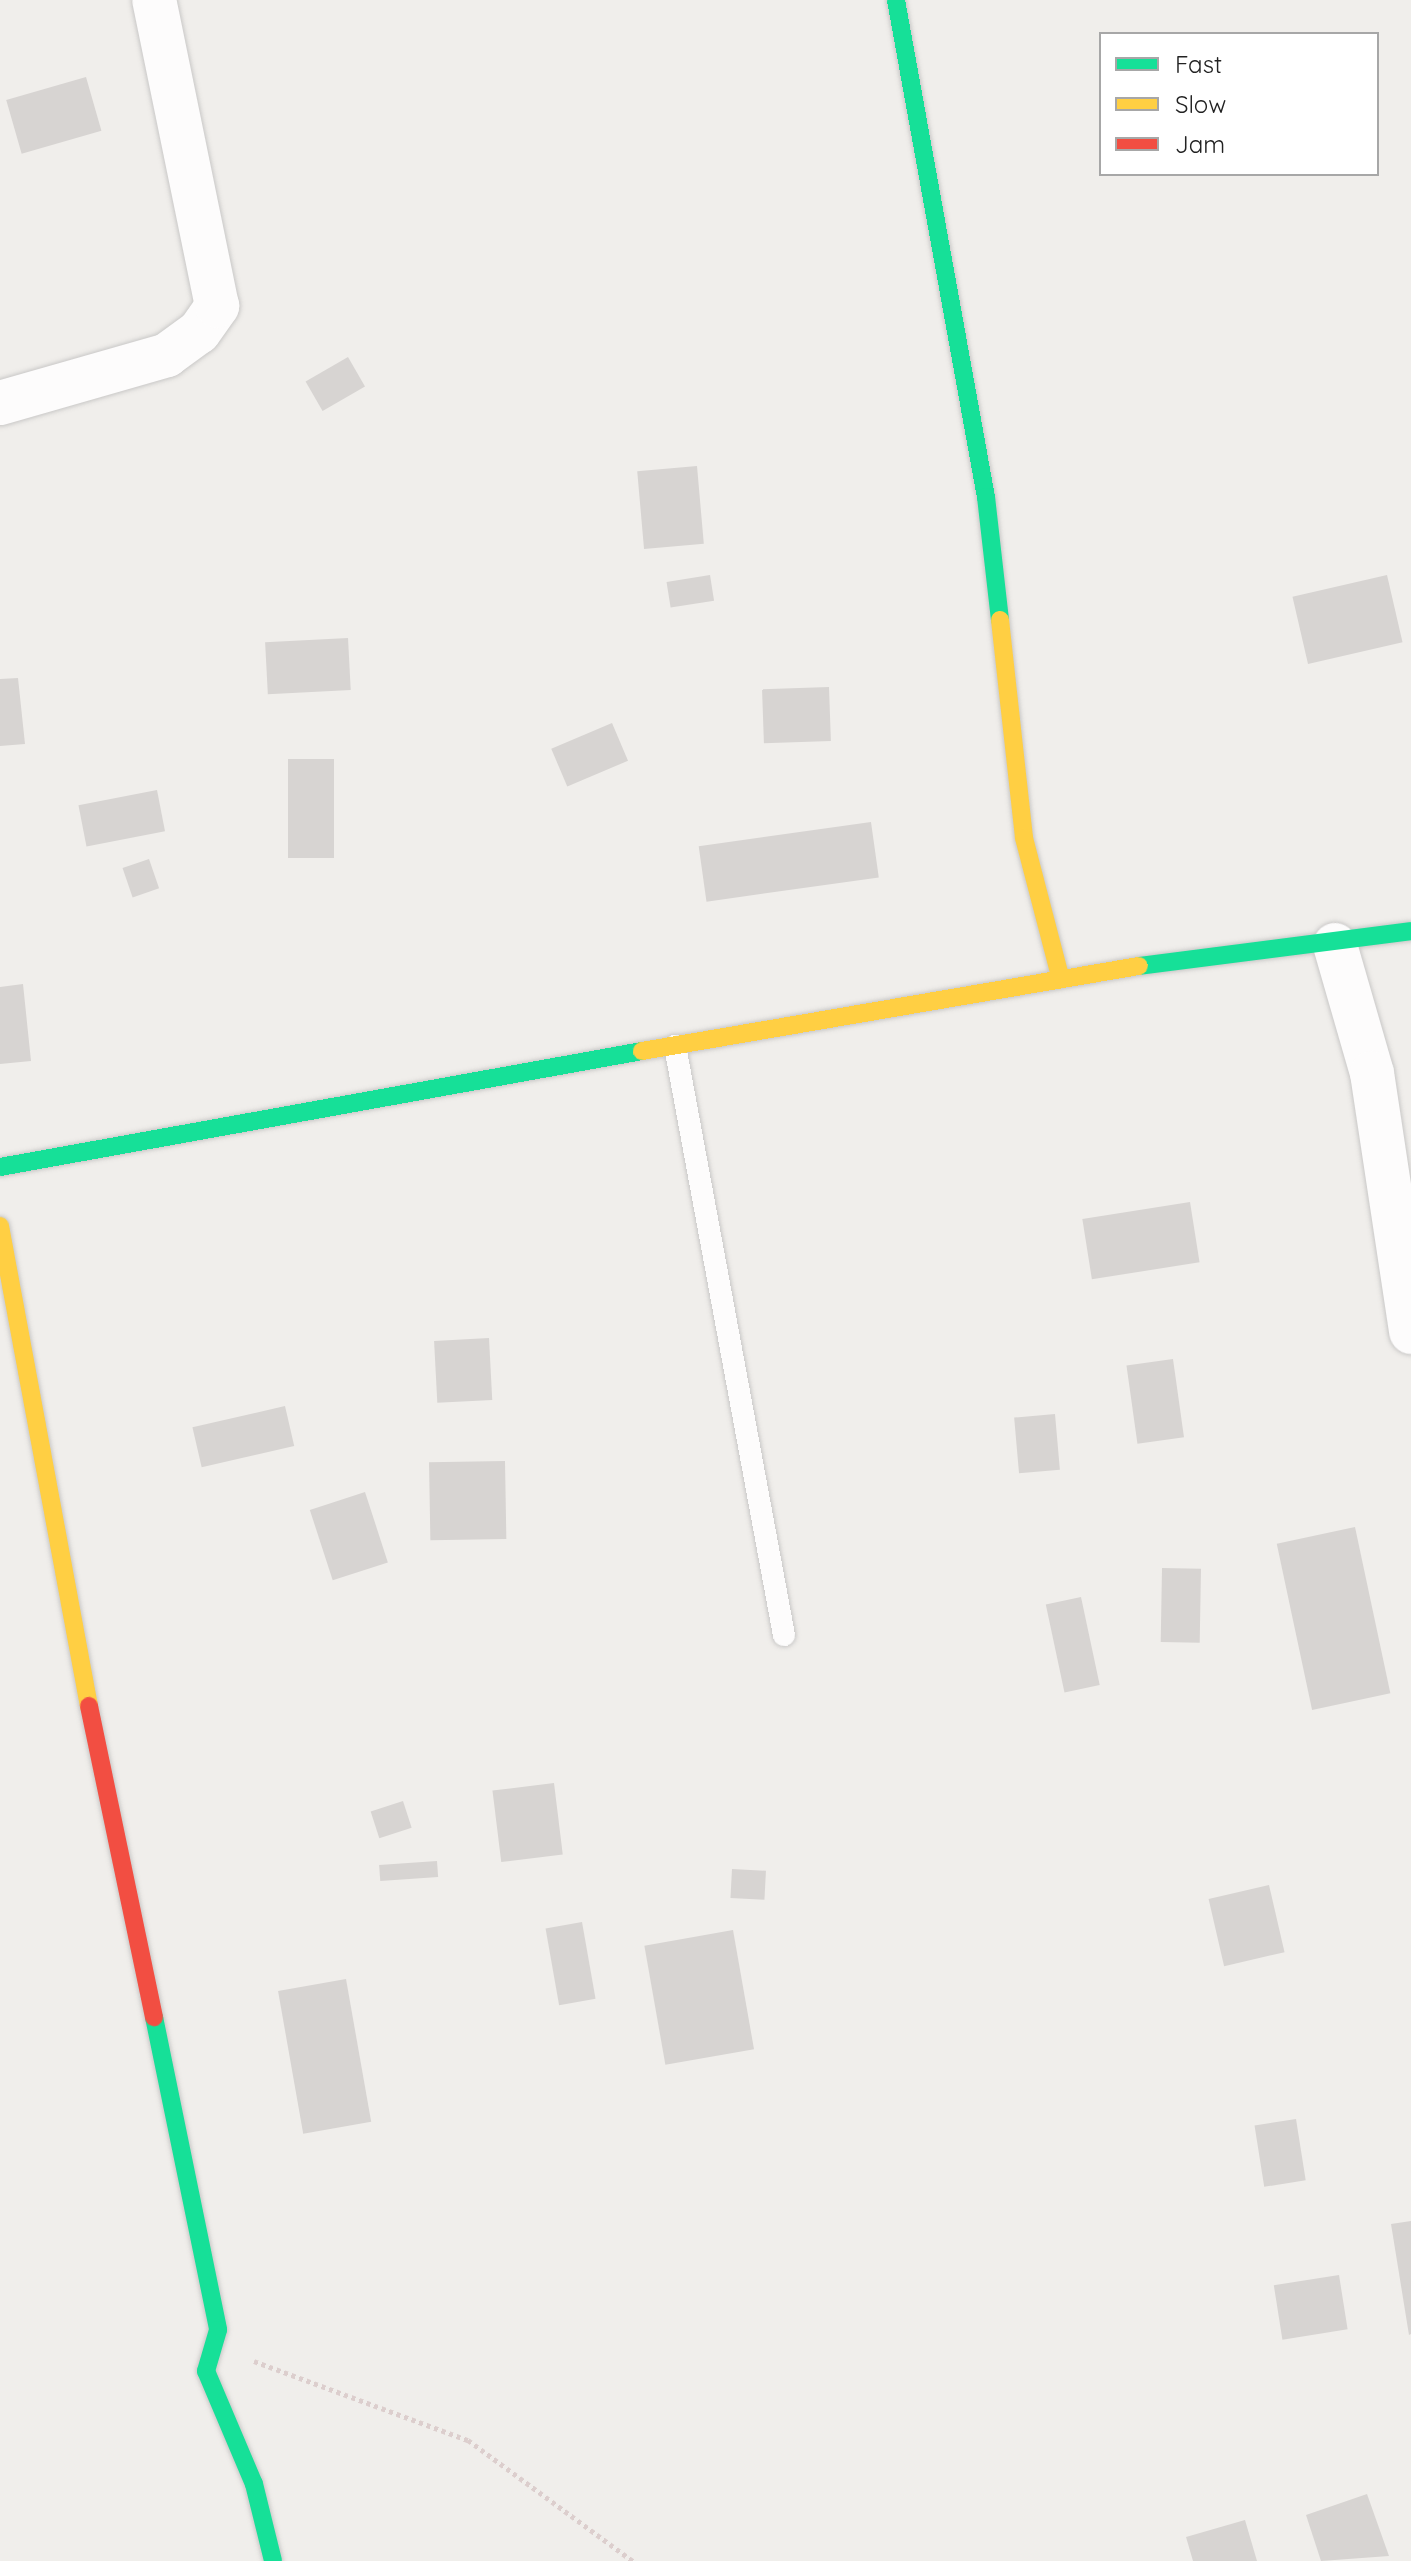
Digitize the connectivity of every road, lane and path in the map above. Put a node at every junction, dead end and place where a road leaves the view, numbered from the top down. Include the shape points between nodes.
1 (154, 0) edge
2 (896, 0) edge
3 (0, 403) edge
4 (1411, 931) edge
5 (1335, 945) junction
6 (1060, 976) junction
7 (675, 1046) junction
8 (0, 1167) edge
9 (0, 1226) edge
10 (1411, 1332) edge
11 (784, 1635) dead end
12 (218, 2330) junction
13 (273, 2561) edge
14 (633, 2561) edge

1 - 3 street via 217,306 199,332 167,355
2 - 6 street via 986,497 1024,838
4 - 5 street
5 - 6 street
5 - 10 street via 1372,1073
6 - 7 street
7 - 8 street
7 - 11 lane
9 - 12 street via 85,1685
12 - 13 street via 206,2371 254,2484
12 - 14 path via 239,2355 468,2440

